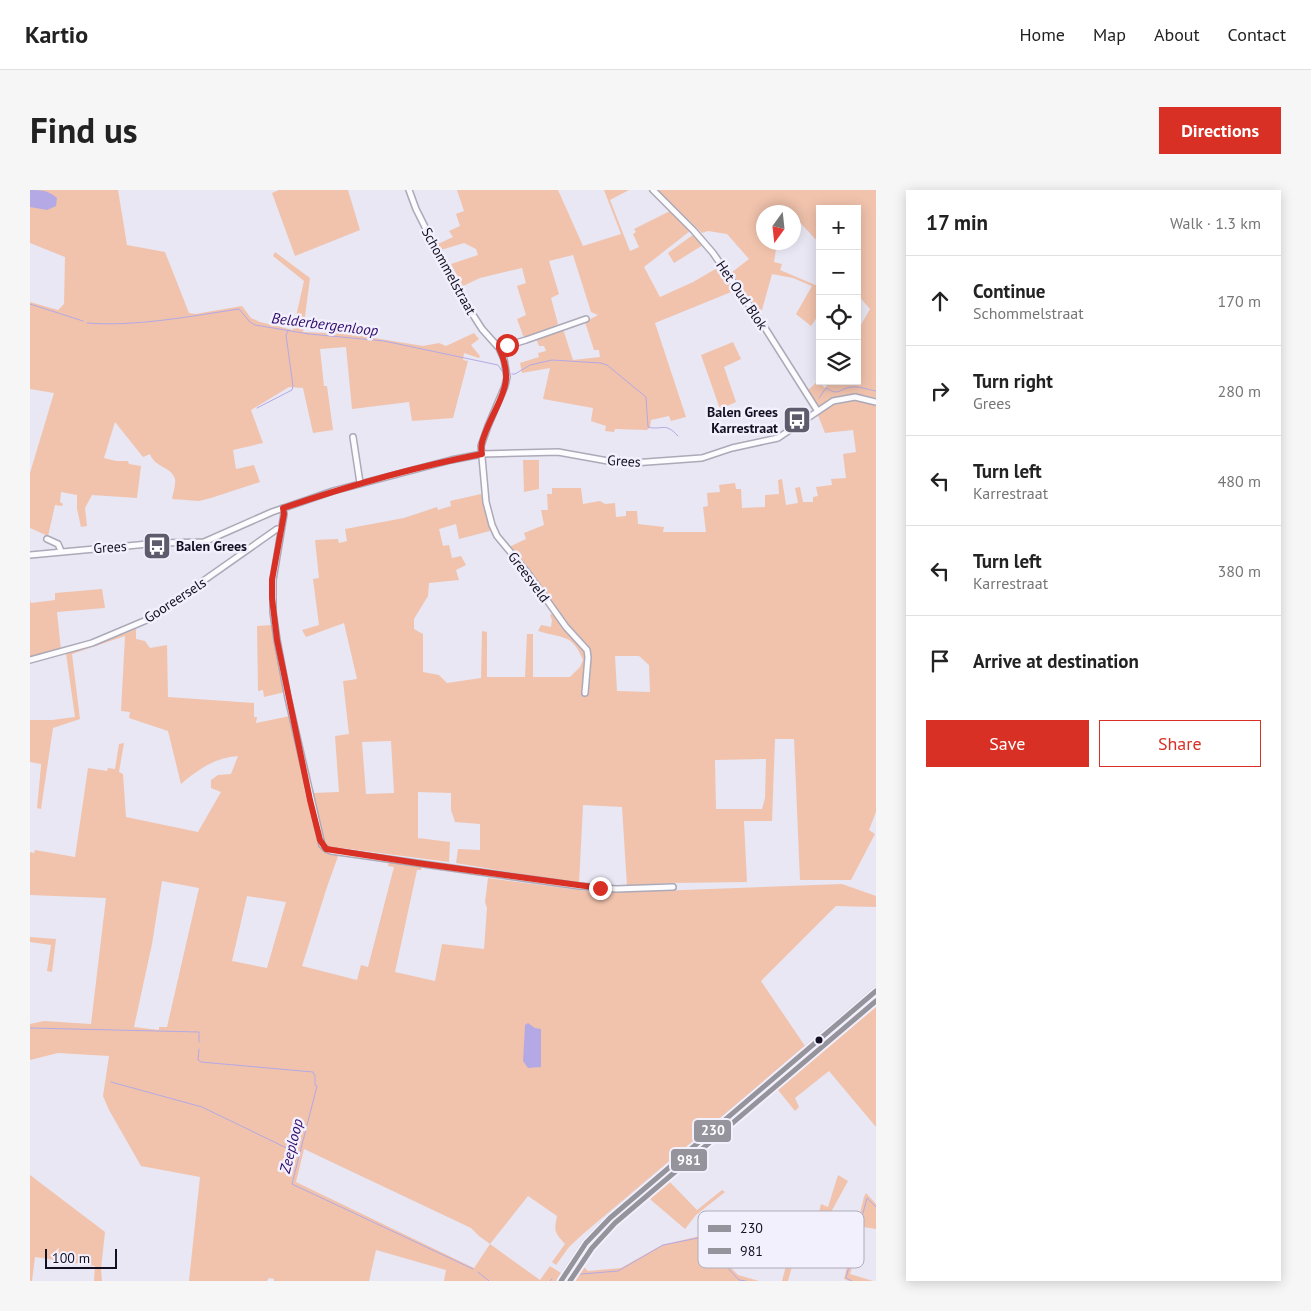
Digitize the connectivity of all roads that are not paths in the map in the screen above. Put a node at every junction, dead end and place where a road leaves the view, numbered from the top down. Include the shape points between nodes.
1 (409, 190) edge
2 (653, 190) edge
3 (586, 319) dead end
4 (499, 348) junction
5 (876, 402) edge
6 (817, 410) junction
7 (353, 437) dead end
8 (482, 454) junction
9 (360, 483) junction
10 (283, 508) junction
11 (281, 529) junction
12 (47, 539) dead end
13 (61, 551) junction
14 (30, 555) edge
15 (30, 660) edge
16 (585, 693) dead end
17 (673, 887) dead end
18 (876, 991) edge
19 (561, 1281) edge

1 - 4 street, Schommelstraat via 468,307
2 - 6 street, Het Oud Blok via 713,253
3 - 4 street
4 - 8 street, Schommelstraat via 507,377 482,441
5 - 6 street, Grees via 848,397
6 - 8 street, Grees via 778,438 702,458 633,463 558,452
7 - 9 street
8 - 9 street, Grees
8 - 16 street, Greesveld via 486,502 494,530 551,608 587,650
9 - 10 street, Grees
10 - 11 street
10 - 13 street, Grees via 204,542
11 - 15 street, Gooreersels via 149,619 92,643
11 - 17 street via 272,590 277,640 310,800 320,840 326,849 593,887
12 - 13 street via 58,544
13 - 14 street, Grees
18 - 19 main road via 610,1218 586,1243

